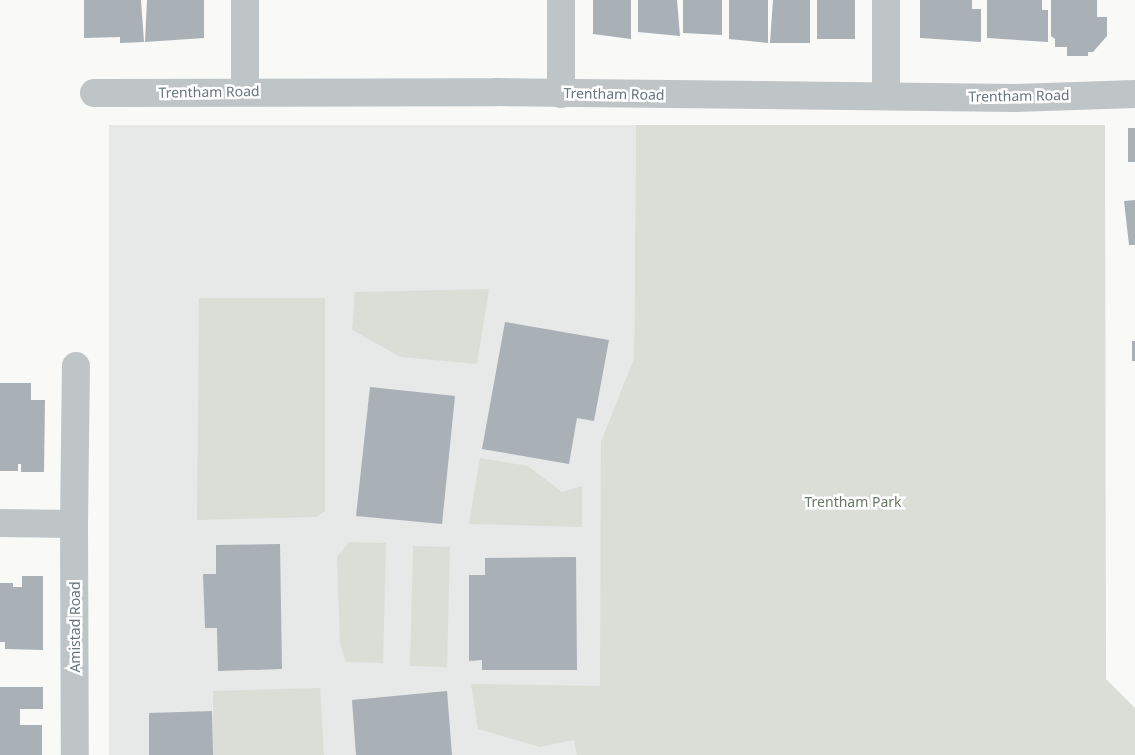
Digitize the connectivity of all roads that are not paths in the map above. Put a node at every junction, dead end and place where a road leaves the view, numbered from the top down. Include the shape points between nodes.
1 (245, 0) edge
2 (561, 0) edge
3 (886, 0) edge
4 (245, 91) junction
5 (94, 93) dead end
6 (561, 94) junction
7 (1135, 94) edge
8 (886, 96) junction
9 (76, 366) dead end
10 (0, 523) edge
11 (61, 524) junction
12 (75, 755) edge

1 - 4 street
2 - 6 street
3 - 8 street
4 - 5 street, Trentham Road
4 - 6 street, Trentham Road
6 - 8 street, Trentham Road
7 - 8 street, Trentham Road
9 - 11 street, Amistad Road
10 - 11 street
11 - 12 street, Amistad Road

